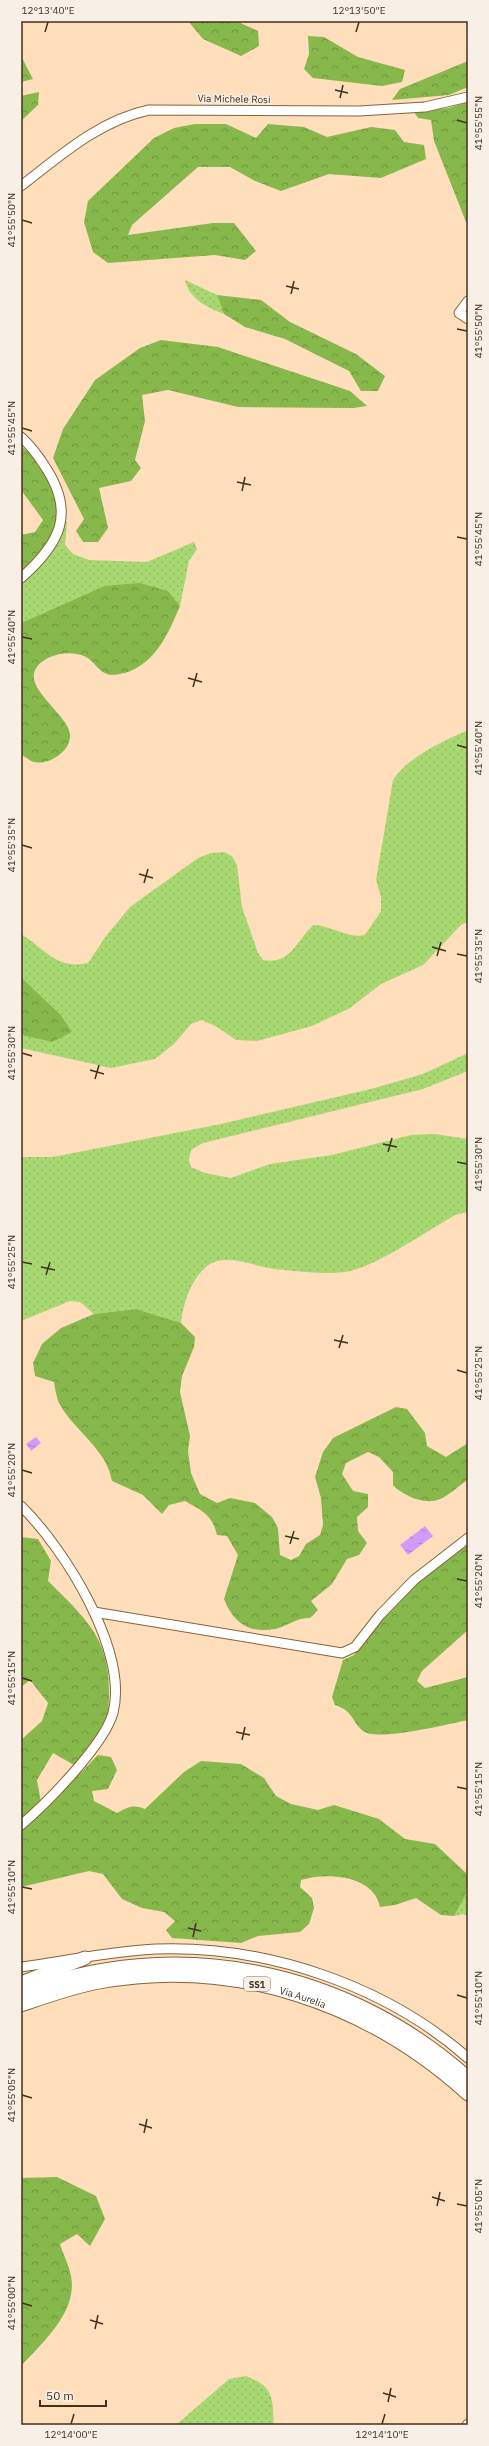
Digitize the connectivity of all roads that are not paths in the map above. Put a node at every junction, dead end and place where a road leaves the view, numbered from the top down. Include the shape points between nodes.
1 (468, 97) edge
2 (21, 186) edge
3 (468, 302) edge
4 (468, 320) edge
5 (21, 437) edge
6 (21, 578) edge
7 (21, 1506) edge
8 (468, 1538) edge
9 (94, 1612) junction
10 (21, 1825) edge
11 (85, 1958) junction
12 (21, 1967) edge
13 (21, 1983) edge
14 (21, 1993) edge
15 (21, 2006) edge
16 (468, 2058) edge
17 (468, 2078) edge
18 (468, 2094) edge

1 - 2 street, Via Michele Rosi via 431,106 358,111 149,110 117,120 88,137
3 - 4 street via 459,313
5 - 6 street via 37,453 49,472 59,492 62,510 60,526 51,545
7 - 9 street via 51,1539
8 - 9 street via 414,1580 380,1615 355,1647 342,1654
9 - 10 street via 113,1671 116,1695 112,1714 103,1734 76,1769 51,1798
11 - 12 street
11 - 13 highway
11 - 16 street via 121,1952 179,1949 219,1952 278,1962 340,1982 374,1997 417,2021
14 - 17 highway, Via Aurelia / SS1 via 80,1973 127,1965 191,1963 251,1970 318,1989 374,2013 418,2039
15 - 18 highway, Via Aurelia / SS1 via 88,1985 146,1976 194,1976 254,1983 321,2001 368,2023 449,2076

